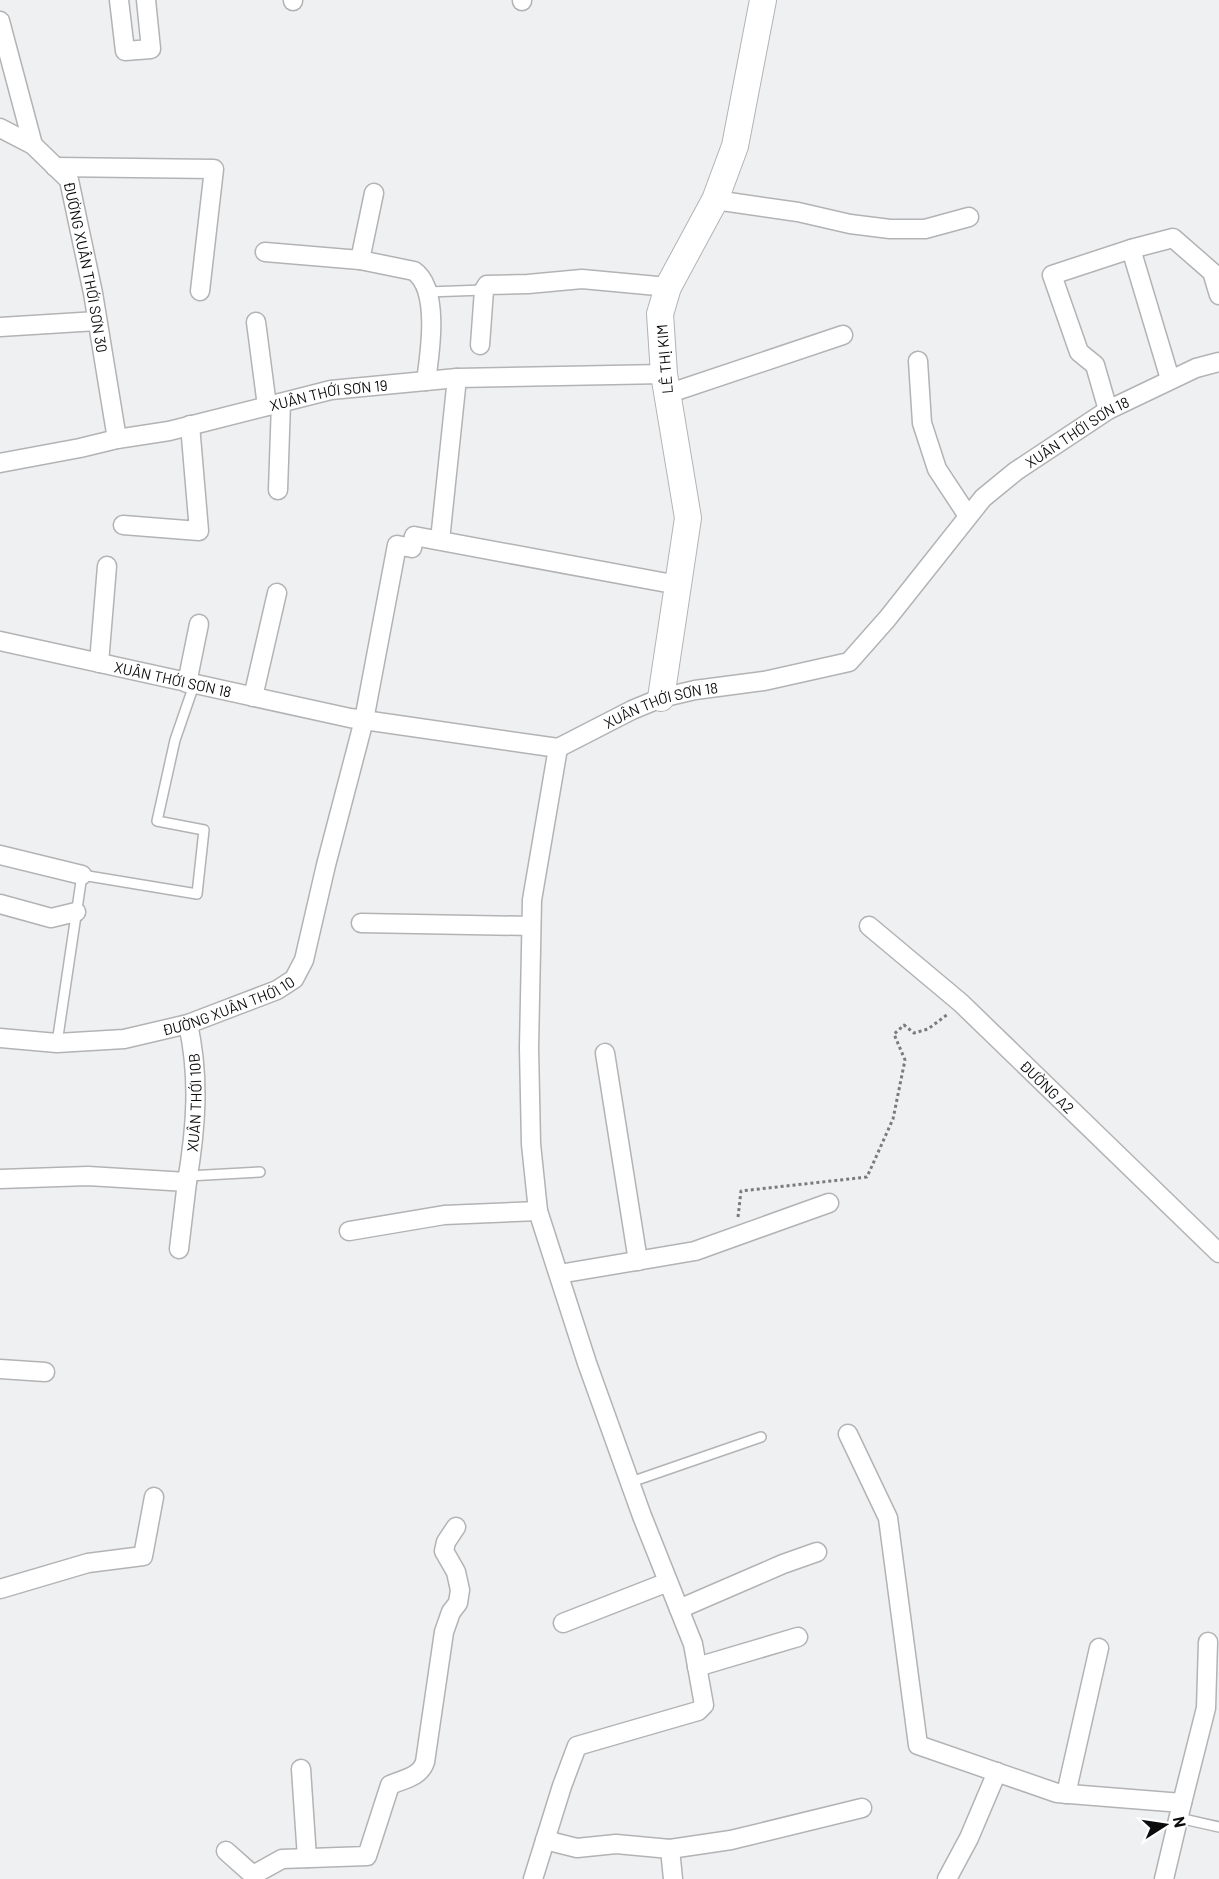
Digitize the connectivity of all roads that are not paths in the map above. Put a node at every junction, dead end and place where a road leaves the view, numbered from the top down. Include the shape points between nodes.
1 (119, 0) edge
2 (146, 0) edge
3 (763, 0) edge
4 (0, 21) edge
5 (0, 128) edge
6 (33, 145) junction
7 (55, 167) junction
8 (374, 193) dead end
9 (715, 200) junction
10 (969, 218) dead end
11 (1131, 249) junction
12 (265, 252) dead end
13 (360, 260) junction
14 (668, 287) junction
15 (200, 291) dead end
16 (484, 291) junction
17 (428, 292) junction
18 (1219, 295) edge
19 (97, 321) junction
20 (256, 322) dead end
21 (0, 327) edge
22 (843, 335) dead end
23 (480, 345) dead end
24 (918, 361) dead end
25 (1219, 362) edge
26 (457, 378) junction
27 (1170, 380) junction
28 (426, 381) junction
29 (665, 384) junction
30 (274, 404) junction
31 (1108, 410) junction
32 (190, 425) junction
33 (117, 439) junction
34 (0, 463) edge
35 (278, 490) dead end
36 (968, 516) junction
37 (123, 525) dead end
38 (440, 540) junction
39 (107, 566) dead end
40 (678, 585) junction
41 (277, 593) dead end
42 (199, 624) dead end
43 (0, 641) edge
44 (99, 663) junction
45 (190, 683) junction
46 (253, 697) junction
47 (661, 698) junction
48 (364, 720) junction
49 (558, 748) junction
50 (0, 855) edge
51 (82, 875) junction
52 (0, 904) edge
53 (76, 912) junction
54 (362, 923) dead end
55 (531, 926) junction
56 (869, 926) dead end
57 (188, 1024) junction
58 (0, 1038) edge
59 (57, 1043) junction
60 (605, 1053) dead end
61 (260, 1172) dead end
62 (0, 1179) edge
63 (188, 1179) junction
64 (829, 1203) dead end
65 (538, 1211) junction
66 (349, 1231) dead end
67 (179, 1249) dead end
68 (1219, 1253) edge
69 (638, 1261) junction
70 (559, 1274) junction
71 (0, 1369) edge
72 (45, 1372) dead end
73 (848, 1434) dead end
74 (761, 1437) dead end
75 (631, 1482) junction
76 (154, 1497) dead end
77 (456, 1527) dead end
78 (817, 1552) dead end
79 (668, 1582) junction
80 (0, 1589) edge
81 (679, 1609) junction
82 (563, 1623) dead end
83 (798, 1637) dead end
84 (1208, 1642) dead end
85 (1099, 1648) dead end
86 (697, 1667) junction
87 (301, 1769) dead end
88 (997, 1772) junction
89 (1066, 1794) junction
90 (862, 1808) dead end
91 (1180, 1811) junction
92 (1219, 1827) edge
93 (545, 1840) junction
94 (670, 1849) junction
95 (226, 1851) dead end
96 (307, 1858) junction
97 (253, 1877) edge
98 (533, 1879) edge
99 (674, 1879) edge
100 (947, 1879) edge
101 (1164, 1879) edge

1 - 2 street via 124,51 151,49
3 - 9 street, LÊ THỊ KIM via 735,146
4 - 6 street
5 - 6 street, ĐƯỜNG XUÂN THỚI SƠN 30
6 - 7 street, ĐƯỜNG XUÂN THỚI SƠN 30
7 - 15 street via 214,169
7 - 19 street, ĐƯỜNG XUÂN THỚI SƠN 30 via 69,180
8 - 13 street
9 - 10 street via 890,229 925,229
9 - 14 street, LÊ THỊ KIM
11 - 18 street via 1173,238 1212,272
11 - 27 street
11 - 31 street via 1052,275 1079,352 1095,364
12 - 13 street
13 - 17 street via 414,271 421,276
14 - 16 street via 582,279 487,285
14 - 29 street, LÊ THỊ KIM via 660,314
16 - 17 lane
16 - 23 street
17 - 28 street via 431,329
19 - 21 street
19 - 33 street, ĐƯỜNG XUÂN THỚI SƠN 30
20 - 30 street
22 - 29 street, XUÂN THỚI SƠN 19
24 - 36 street via 922,423 937,469
25 - 27 street, XUÂN THỚI SƠN 18
26 - 28 street, XUÂN THỚI SƠN 19
26 - 29 street, XUÂN THỚI SƠN 19
26 - 38 street
27 - 31 street, XUÂN THỚI SƠN 18
28 - 30 street, XUÂN THỚI SƠN 19 via 332,390
29 - 40 street, LÊ THỊ KIM via 688,518
30 - 32 street, XUÂN THỚI SƠN 19
30 - 35 street
31 - 36 street, XUÂN THỚI SƠN 18 via 1016,471
32 - 33 street, XUÂN THỚI SƠN 19
32 - 37 street via 199,531
33 - 34 street, XUÂN THỚI SƠN 19
36 - 47 street, XUÂN THỚI SƠN 18 via 849,662
38 - 40 street
38 - 48 street, ĐƯỜNG XUÂN THỚI 10 via 414,536 412,548 397,545
39 - 44 street
40 - 47 street, LÊ THỊ KIM
41 - 46 street
42 - 45 street
43 - 44 street, XUÂN THỚI SƠN 18
44 - 45 street, XUÂN THỚI SƠN 18
45 - 46 street, XUÂN THỚI SƠN 18
45 - 51 lane via 156,821 204,830 197,894
46 - 48 street, XUÂN THỚI SƠN 18
47 - 49 street, XUÂN THỚI SƠN 18
48 - 49 street, XUÂN THỚI SƠN 18
48 - 57 street, ĐƯỜNG XUÂN THỚI 10 via 299,972 277,990
49 - 55 street
50 - 51 street
51 - 53 lane
52 - 53 street via 51,918
53 - 59 lane
54 - 55 street
55 - 65 street via 530,1131
56 - 68 street, ĐƯỜNG A2 via 961,1003
57 - 59 street, ĐƯỜNG XUÂN THỚI 10 via 124,1039
57 - 63 street, XUÂN THỚI 10B via 197,1074
58 - 59 street, ĐƯỜNG XUÂN THỚI 10
60 - 69 street
61 - 63 lane
62 - 63 street
63 - 67 street, XUÂN THỚI 10B
64 - 69 street via 695,1251
65 - 66 street via 444,1215
65 - 70 street
69 - 70 street
70 - 75 street
71 - 72 street
73 - 88 street via 888,1518 918,1744
74 - 75 lane
75 - 79 street
76 - 80 street via 143,1556 88,1563
77 - 96 street via 444,1551 456,1572 460,1590 444,1632 422,1770 390,1785 367,1856
78 - 81 street
79 - 81 street
79 - 82 street
81 - 86 street
83 - 86 street
84 - 91 street via 1206,1708
85 - 89 street
86 - 93 street via 704,1705 698,1712 577,1746
87 - 96 street
88 - 89 street
88 - 100 street
89 - 91 street
90 - 94 street
91 - 92 lane
91 - 101 street
93 - 94 street via 577,1848 616,1844
93 - 98 street
94 - 99 street
95 - 97 street
96 - 97 street via 282,1859

